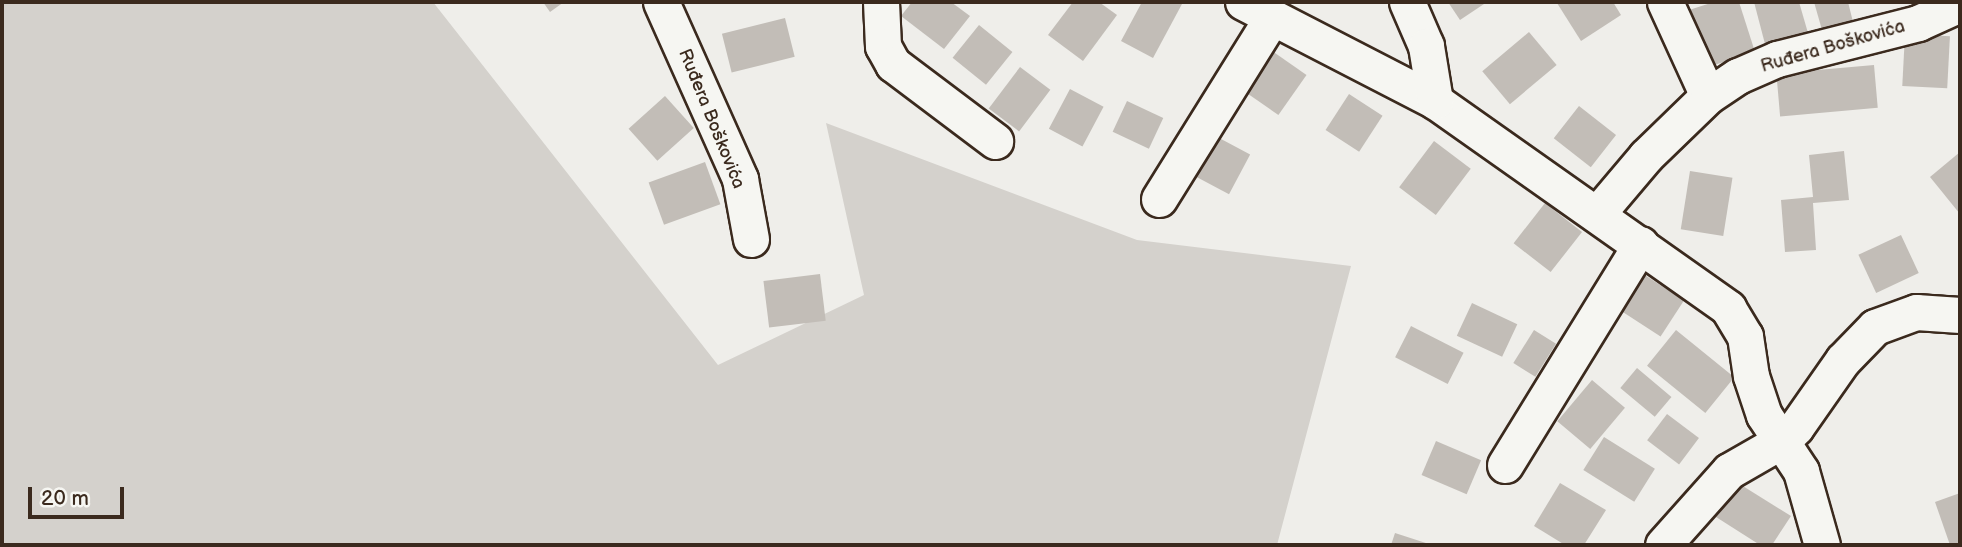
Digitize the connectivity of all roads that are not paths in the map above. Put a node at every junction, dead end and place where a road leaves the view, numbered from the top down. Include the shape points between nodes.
1 (661, 2) edge
2 (881, 2) edge
3 (1407, 2) edge
4 (1665, 2) edge
5 (1960, 4) edge
6 (1257, 10) edge
7 (1709, 96) junction
8 (1435, 101) junction
9 (995, 141) dead end
10 (1159, 199) dead end
11 (1597, 214) junction
12 (751, 239) dead end
13 (1641, 244) junction
14 (1960, 315) edge
15 (1783, 440) junction
16 (1505, 465) dead end
17 (1663, 545) edge
18 (1822, 545) edge

1 - 12 street, Ruđera Boškovića via 740,179
2 - 9 street via 883,46 893,64
3 - 8 street via 1426,46
4 - 7 street
5 - 7 street, Ruđera Boškovića via 1918,23 1777,59
6 - 8 street
6 - 10 street
7 - 11 street, Ruđera Boškovića via 1646,156
8 - 11 street
11 - 13 street
13 - 15 street via 1712,292 1738,321 1765,415
13 - 16 street
14 - 15 street via 1916,312 1875,327 1843,359 1807,414
15 - 17 street via 1729,471
15 - 18 street via 1801,471

